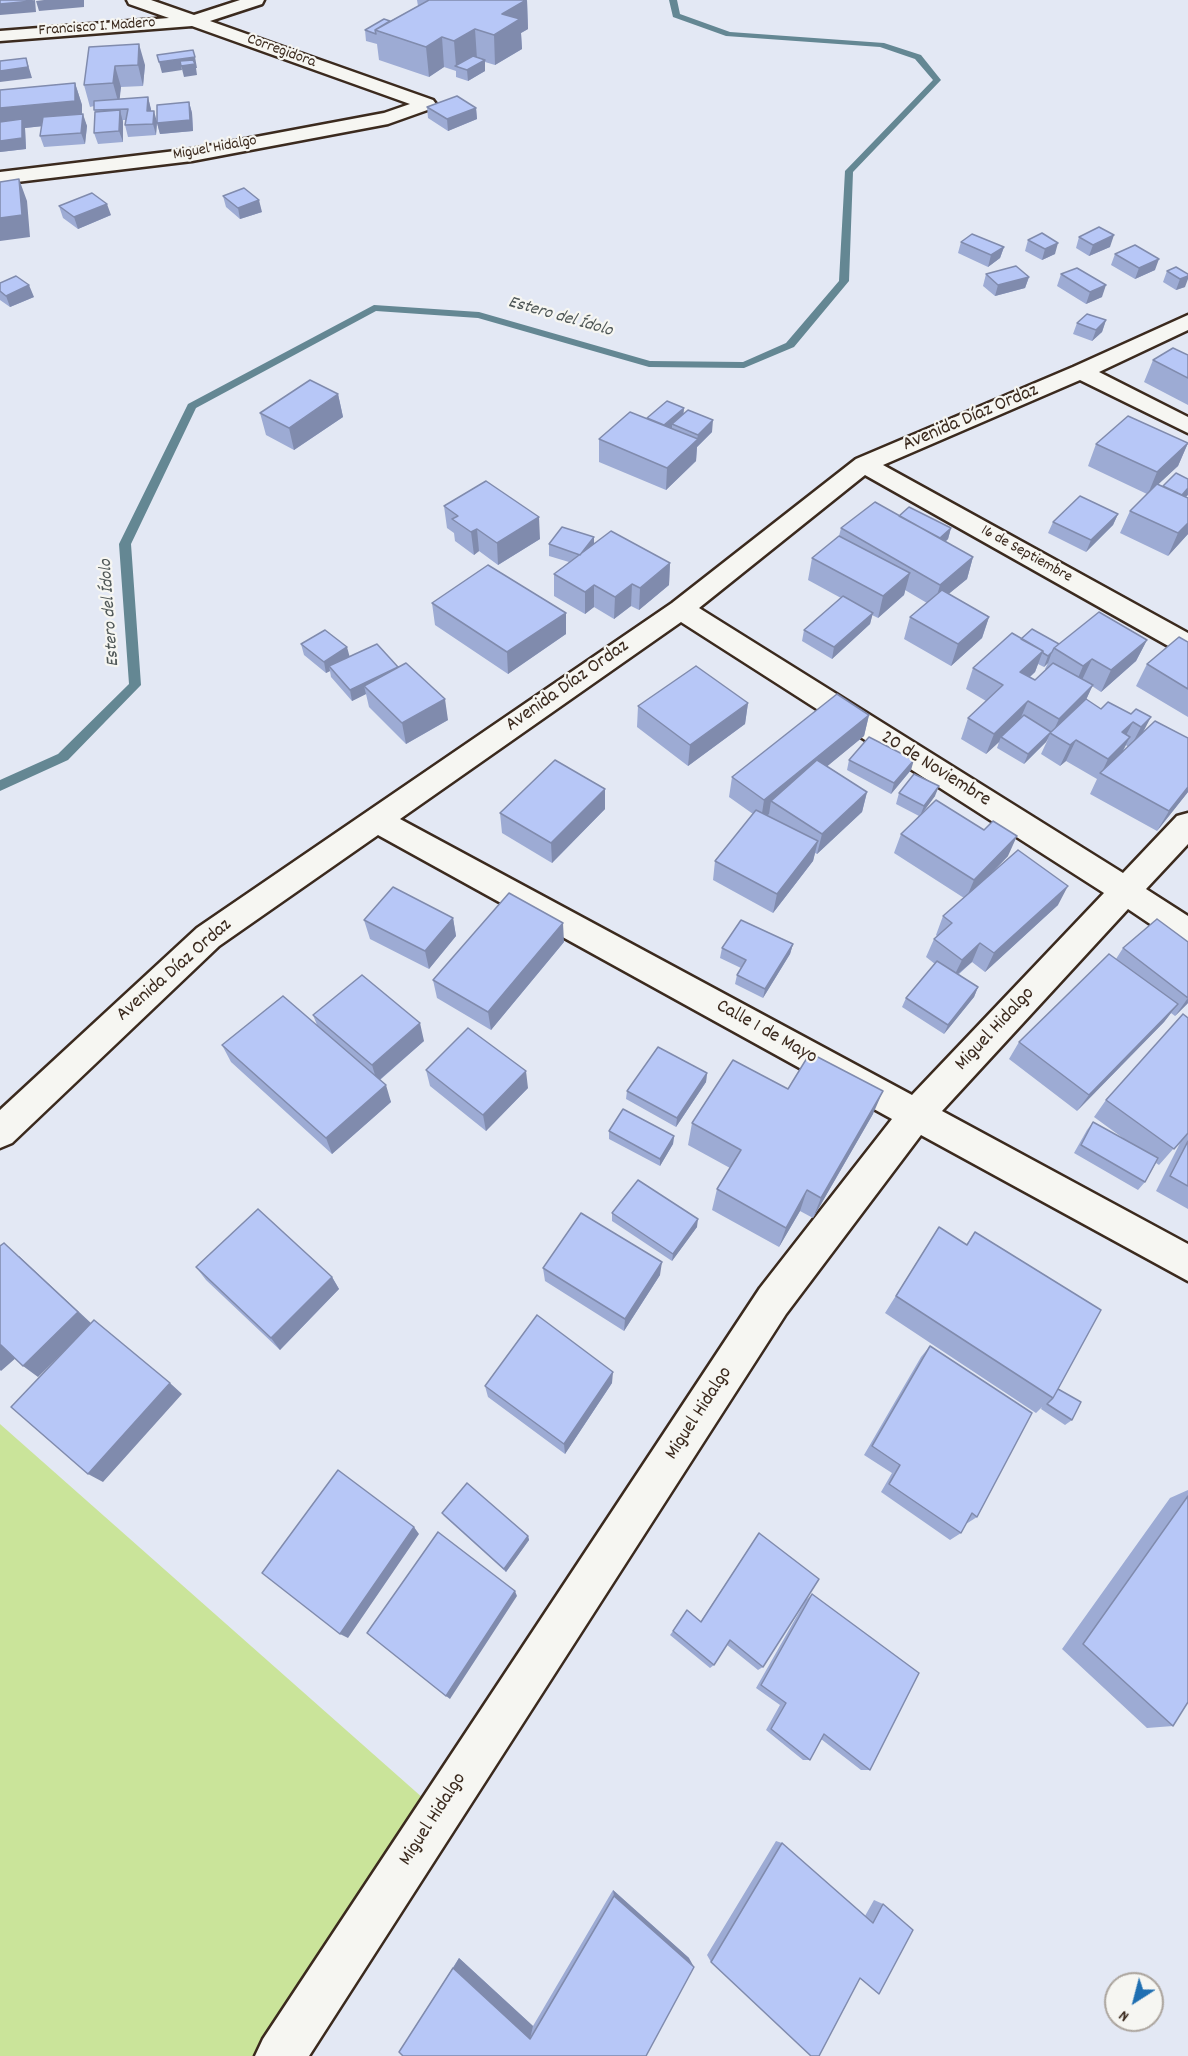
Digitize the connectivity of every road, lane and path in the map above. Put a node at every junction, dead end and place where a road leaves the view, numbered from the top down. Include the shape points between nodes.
1 (135, 0) edge
2 (256, 0) edge
3 (194, 21) junction
4 (0, 36) edge
5 (427, 104) joint
6 (0, 178) edge
7 (1188, 322) edge
8 (1081, 372) junction
9 (1188, 426) edge
10 (864, 464) junction
11 (681, 609) junction
12 (1188, 645) edge
13 (376, 820) junction
14 (1188, 824) edge
15 (1126, 891) junction
16 (1188, 933) edge
17 (916, 1115) junction
18 (0, 1132) edge
19 (1188, 1263) edge
20 (279, 2056) edge

1 - 3 street, Corregidora
2 - 3 street
3 - 4 street, Francisco I. Madero
3 - 5 street, Corregidora
5 - 6 street, Miguel Hidalgo via 388,118 192,154
7 - 8 street, Avenida Díaz Ordaz
8 - 9 street
8 - 10 street, Avenida Díaz Ordaz
10 - 11 street, Avenida Díaz Ordaz
10 - 12 street, 16 de Septiembre
11 - 13 street, Avenida Díaz Ordaz
11 - 15 street, 20 de Noviembre
13 - 17 street, Calle 1 de Mayo
13 - 18 street, Avenida Díaz Ordaz via 208,937
14 - 15 street, Miguel Hidalgo
15 - 16 street, 20 de Noviembre
15 - 17 street, Miguel Hidalgo
17 - 19 street, Calle 1 de Mayo
17 - 20 street, Miguel Hidalgo via 773,1301

